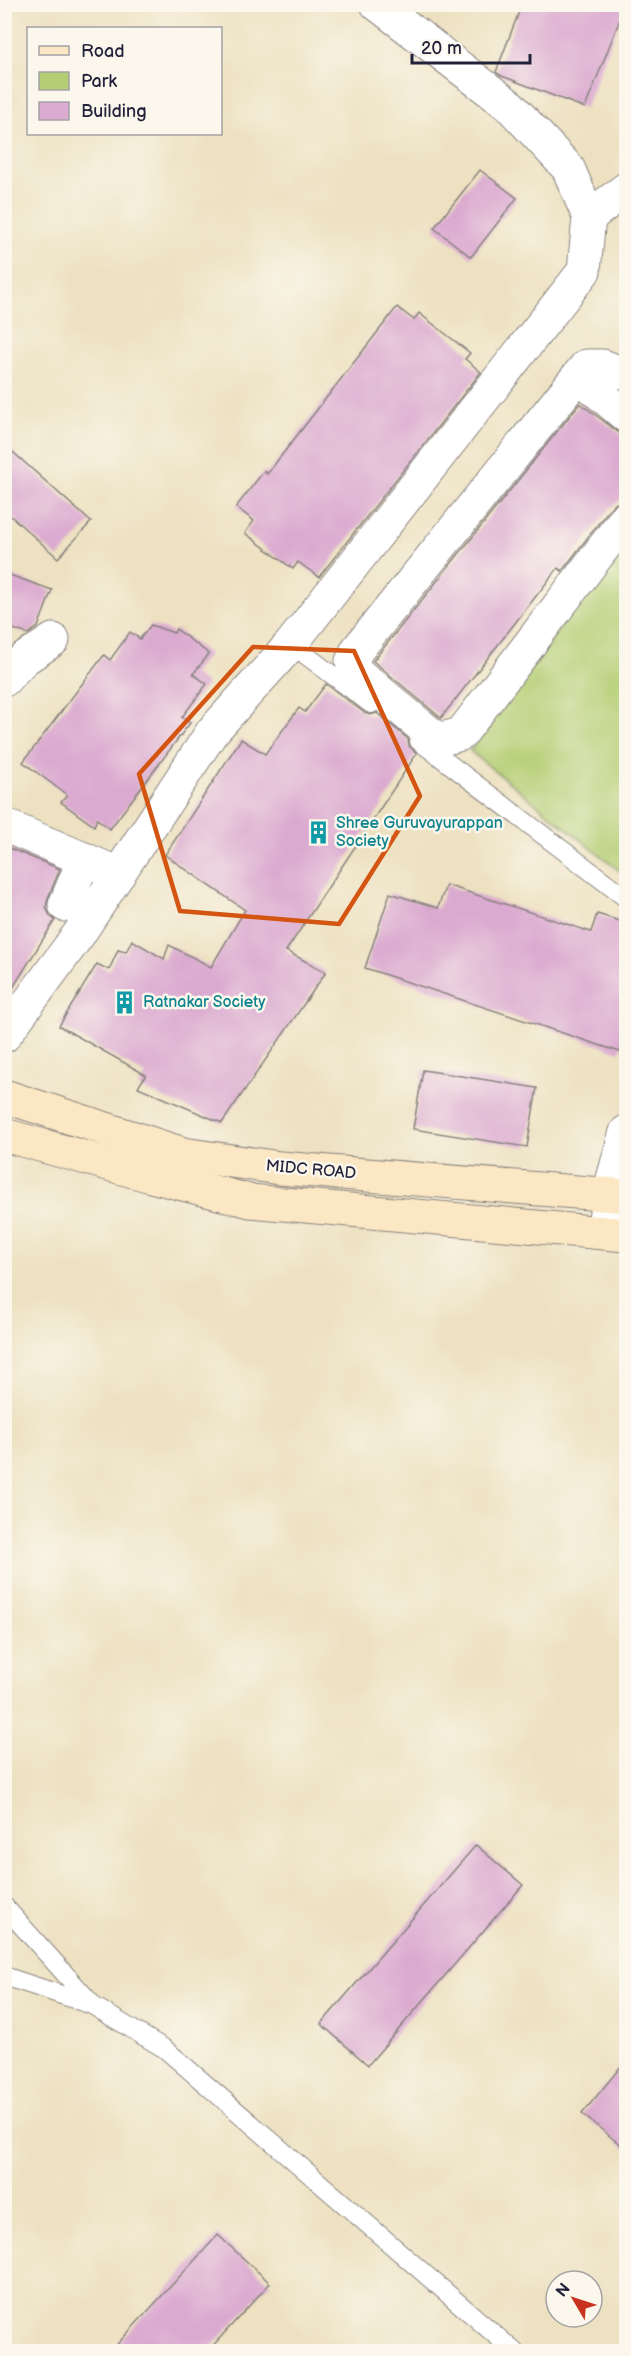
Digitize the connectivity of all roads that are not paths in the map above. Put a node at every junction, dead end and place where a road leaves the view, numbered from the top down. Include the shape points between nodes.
1 (377, 4) edge
2 (627, 189) edge
3 (589, 217) junction
4 (627, 369) edge
5 (579, 376) junction
6 (627, 416) edge
7 (627, 518) edge
8 (53, 640) dead end
9 (291, 644) junction
10 (4, 680) edge
11 (4, 825) edge
12 (84, 859) junction
13 (119, 874) junction
14 (627, 898) edge
15 (65, 905) dead end
16 (4, 1036) edge
17 (4, 1096) edge
18 (99, 1126) junction
19 (627, 1132) edge
20 (4, 1135) edge
21 (89, 1159) junction
22 (259, 1165) junction
23 (618, 1194) edge
24 (250, 1201) junction
25 (615, 1233) edge
26 (4, 1906) edge
27 (4, 1976) edge
28 (92, 2005) junction
29 (514, 2352) edge

1 - 3 street via 510,106 568,168
2 - 3 street
3 - 9 street via 584,271
4 - 5 street via 618,372 603,366 586,366
5 - 6 street
5 - 7 street via 357,650 352,661 355,671 438,740 461,734
8 - 10 street via 24,659
9 - 13 street via 212,732
9 - 14 lane
11 - 12 street
12 - 13 street
12 - 15 street
13 - 16 street
17 - 18 street, MIDC ROAD
18 - 21 street
18 - 22 street, MIDC ROAD via 183,1154
19 - 23 street
20 - 21 street
21 - 24 street
22 - 23 street, MIDC ROAD
22 - 24 street
23 - 25 street
24 - 25 street
26 - 28 lane
27 - 28 lane
28 - 29 lane via 165,2049

